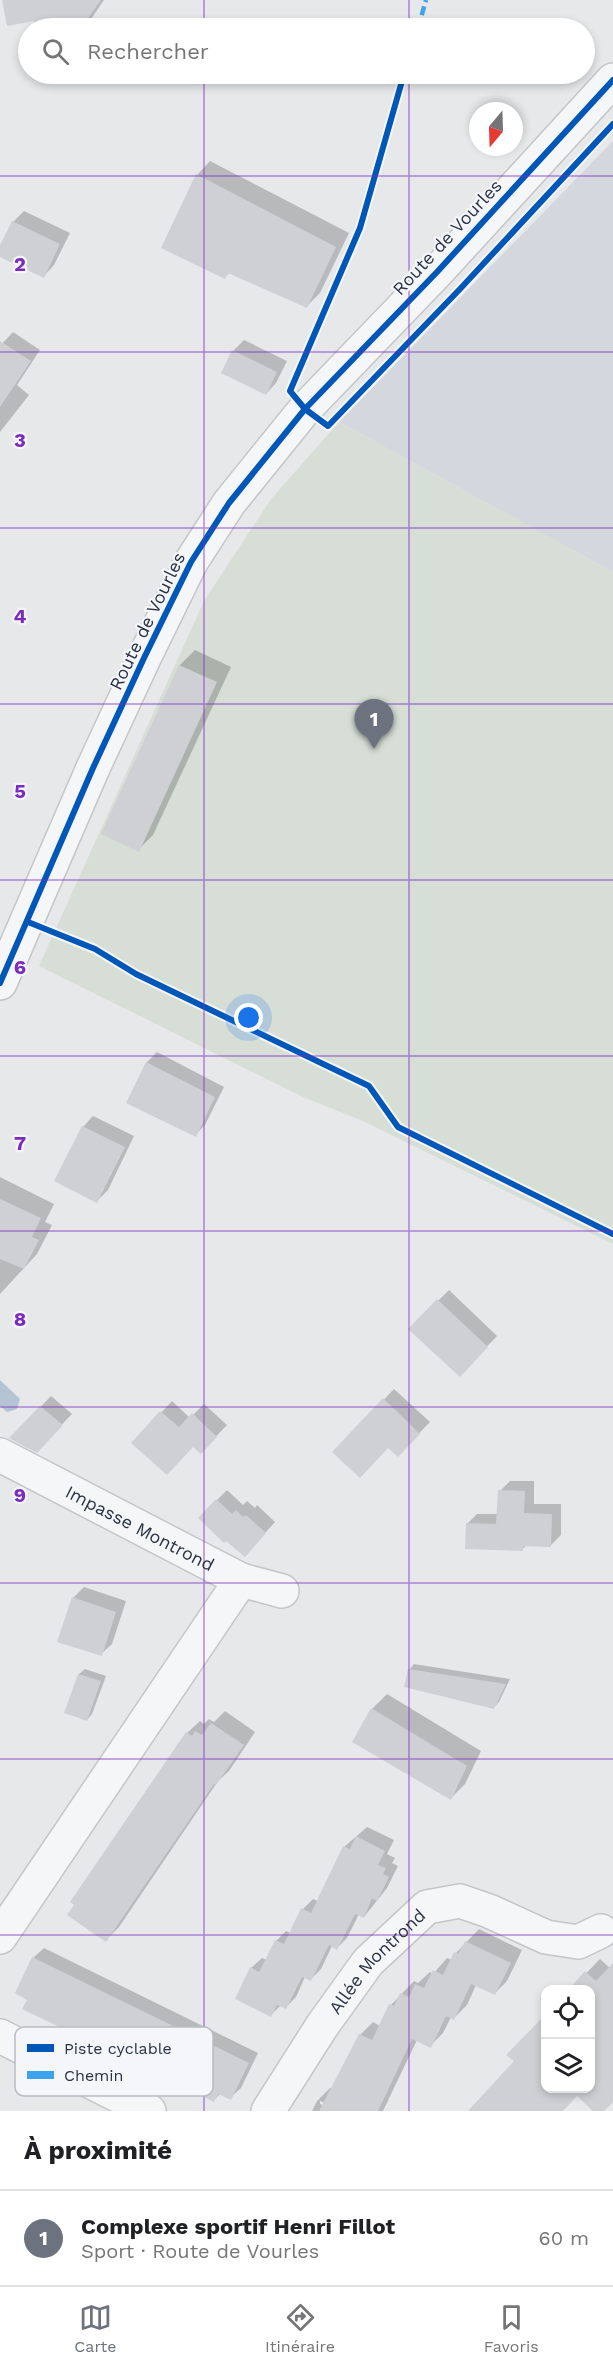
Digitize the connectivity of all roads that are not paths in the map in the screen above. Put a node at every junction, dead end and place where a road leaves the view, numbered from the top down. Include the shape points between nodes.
1 (613, 80) edge
2 (0, 983) edge
3 (0, 1455) edge
4 (241, 1580) junction
5 (282, 1591) dead end
6 (601, 1931) dead end
7 (0, 1937) edge
8 (0, 2036) edge
9 (15, 2044) edge
10 (119, 2096) edge
11 (149, 2111) edge
12 (268, 2111) edge

1 - 2 street, Route de Vourles via 305,409 229,503 191,562 144,658
3 - 4 street, Impasse Montrond
4 - 5 street, Impasse Montrond
4 - 7 street
6 - 12 street, Allée Montrond via 578,1942 546,1938 460,1901 427,1907 369,1962
8 - 9 street
10 - 11 street

